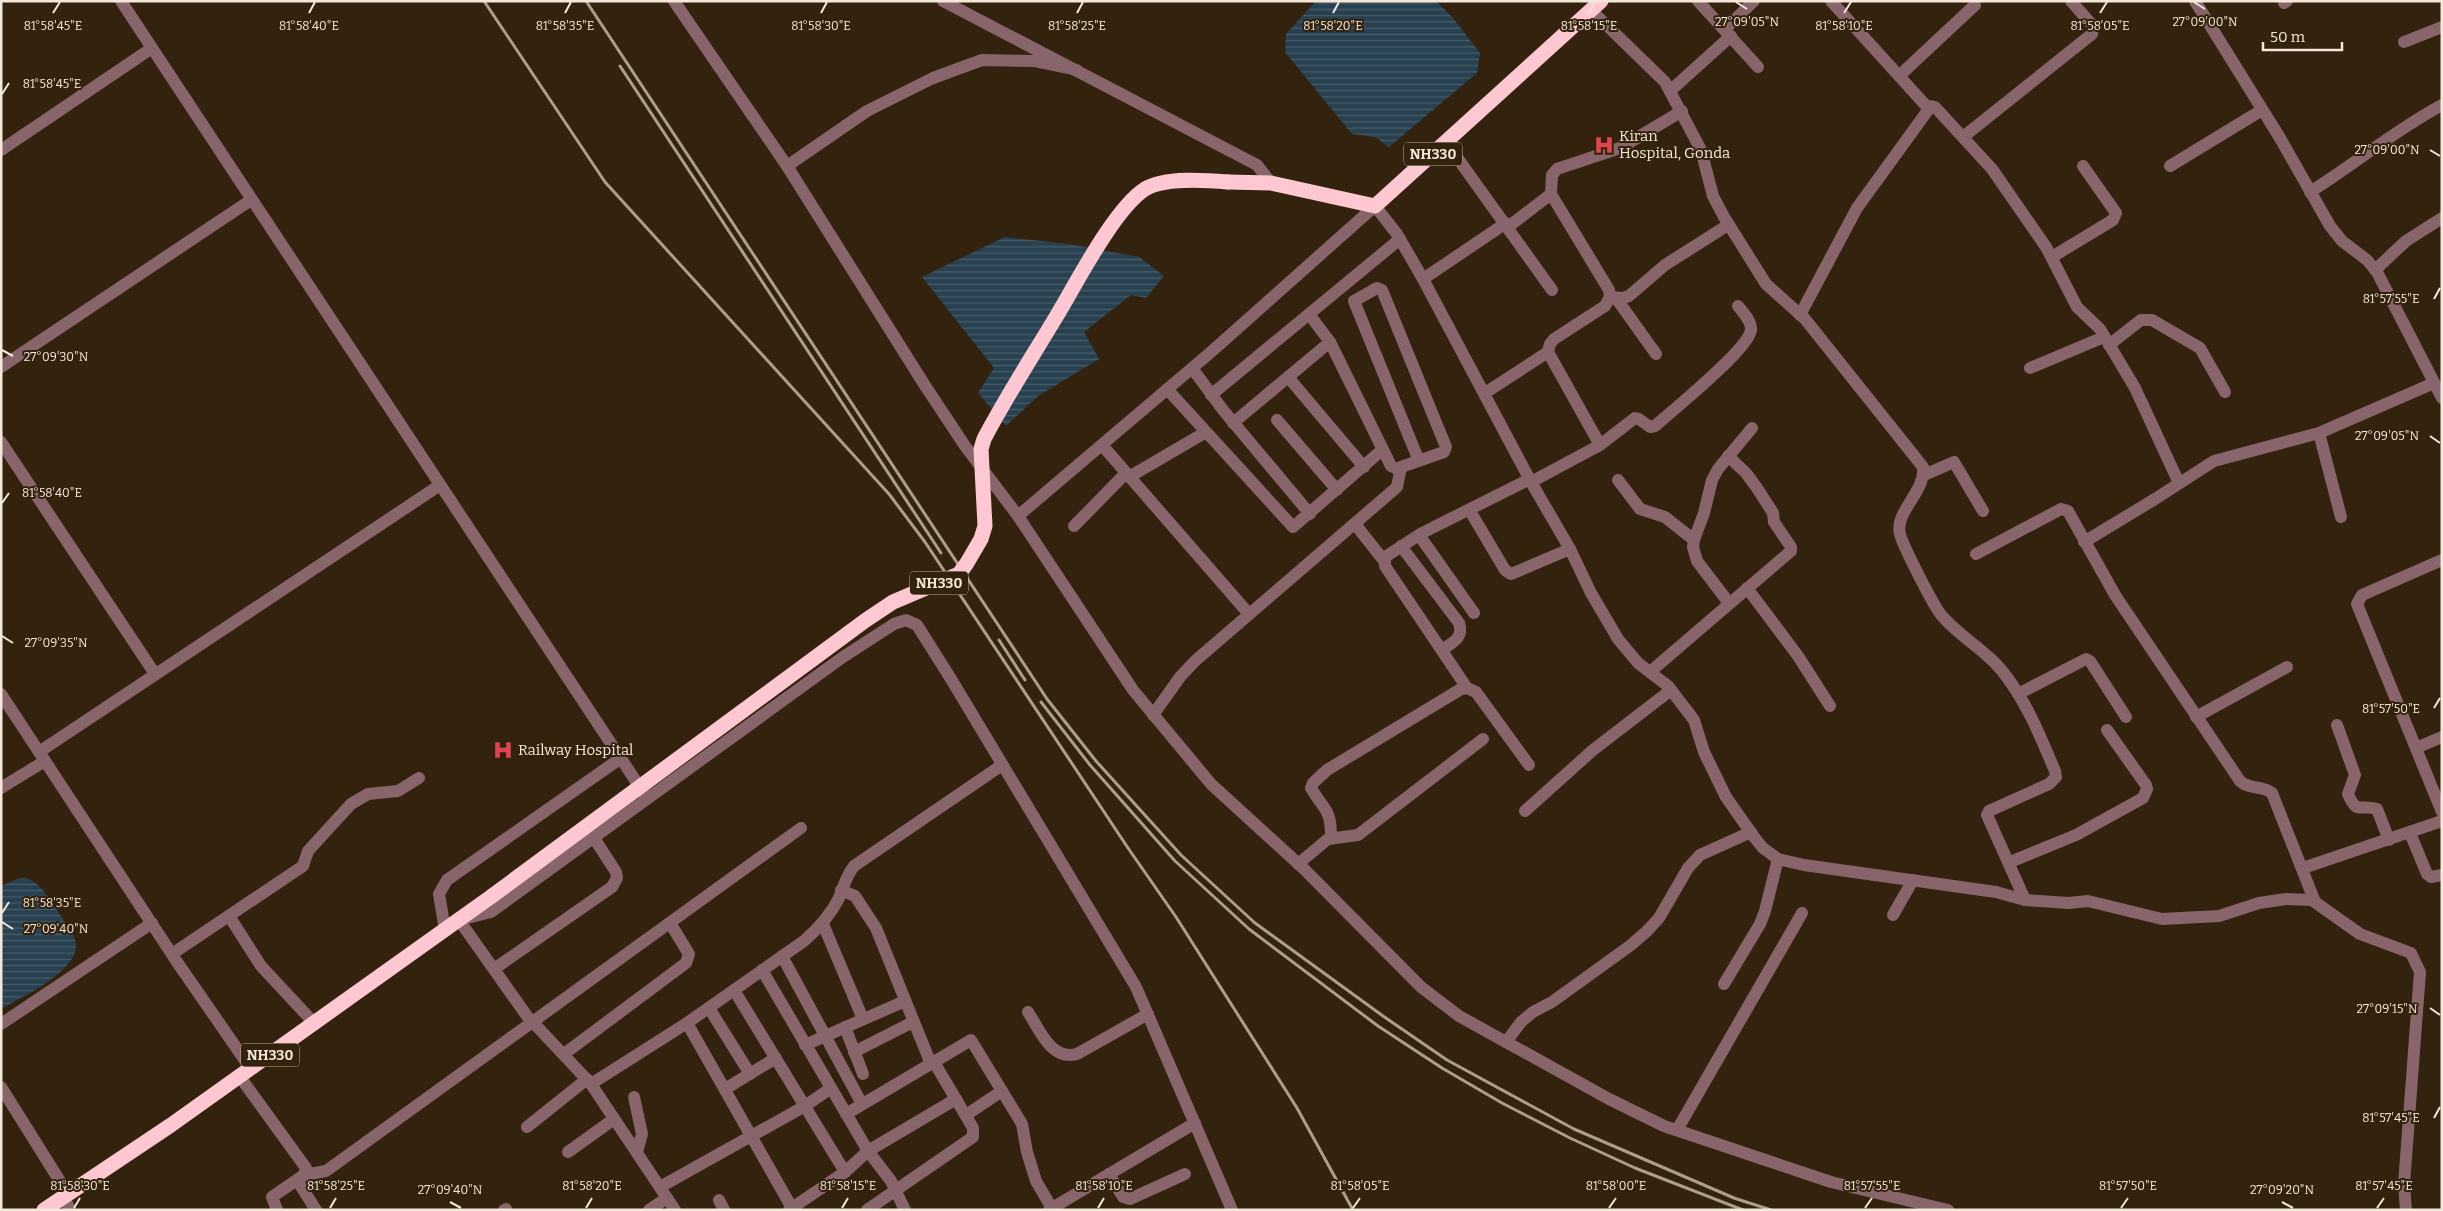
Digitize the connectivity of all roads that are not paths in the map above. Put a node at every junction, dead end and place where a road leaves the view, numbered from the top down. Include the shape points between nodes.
1 (121, 1) edge
2 (674, 1) edge
3 (943, 1) edge
4 (1698, 1) edge
5 (1754, 1) edge
6 (2071, 1) edge
7 (2195, 1) edge
8 (1839, 4) edge
9 (1975, 5) dead end
10 (1596, 6) edge
11 (2442, 27) edge
12 (1728, 33) junction
13 (2404, 42) dead end
14 (152, 48) junction
15 (1758, 67) dead end
16 (1076, 70) junction
17 (1899, 76) junction
18 (1670, 91) junction
19 (2442, 106) edge
20 (1929, 109) junction
21 (1682, 110) junction
22 (2262, 110) junction
23 (1964, 137) junction
24 (1446, 142) junction
25 (1, 150) edge
26 (787, 166) junction
27 (2083, 166) dead end
28 (2170, 166) dead end
29 (1271, 183) junction
30 (2310, 192) junction
31 (1551, 194) junction
32 (251, 200) junction
33 (1376, 206) junction
34 (2442, 218) edge
35 (1507, 225) junction
36 (1728, 225) junction
37 (1400, 239) junction
38 (2052, 257) junction
39 (2375, 270) junction
40 (1423, 279) junction
41 (1552, 290) dead end
42 (1613, 298) junction
43 (1738, 306) dead end
44 (1309, 314) junction
45 (1800, 315) junction
46 (2107, 341) junction
47 (1330, 342) junction
48 (1548, 352) junction
49 (1656, 354) dead end
50 (1, 366) edge
51 (1192, 368) junction
52 (2030, 368) dead end
53 (1288, 377) junction
54 (2434, 383) junction
55 (1167, 389) junction
56 (2225, 392) dead end
57 (1485, 393) junction
58 (1212, 395) junction
59 (2442, 398) edge
60 (1277, 420) dead end
61 (1233, 423) junction
62 (1752, 428) dead end
63 (1206, 432) junction
64 (2319, 433) junction
65 (1, 442) edge
66 (1102, 445) junction
67 (1600, 445) junction
68 (1382, 450) junction
69 (1728, 456) junction
70 (1419, 461) junction
71 (1364, 467) junction
72 (1402, 467) junction
73 (1128, 475) junction
74 (1924, 475) junction
75 (1531, 480) junction
76 (1618, 480) dead end
77 (2179, 484) junction
78 (440, 485) junction
79 (1337, 490) junction
80 (1470, 511) junction
81 (1983, 511) dead end
82 (1310, 514) junction
83 (1018, 516) junction
84 (2341, 517) dead end
85 (1355, 524) junction
86 (1074, 526) dead end
87 (1419, 535) junction
88 (1694, 540) junction
89 (2084, 542) junction
90 (1401, 546) junction
91 (1570, 549) junction
92 (1976, 554) dead end
93 (2442, 560) edge
94 (1385, 562) junction
95 (1747, 588) junction
96 (1729, 603) junction
97 (1474, 613) dead end
98 (1249, 614) junction
99 (1442, 650) junction
100 (2287, 667) dead end
101 (1650, 672) junction
102 (156, 674) junction
103 (1467, 688) junction
104 (1671, 690) junction
105 (1, 694) edge
106 (2018, 694) junction
107 (1830, 706) dead end
108 (1153, 715) junction
109 (2126, 716) dead end
110 (2196, 718) junction
111 (2337, 725) dead end
112 (2107, 730) dead end
113 (2442, 737) edge
114 (1483, 739) dead end
115 (2416, 748) junction
116 (42, 756) junction
117 (621, 758) junction
118 (1002, 765) junction
119 (1529, 765) dead end
120 (419, 778) dead end
121 (1, 788) edge
122 (648, 799) junction
123 (1525, 811) dead end
124 (2442, 812) edge
125 (2442, 821) edge
126 (801, 828) dead end
127 (1751, 832) junction
128 (2410, 833) junction
129 (594, 838) junction
130 (1331, 838) junction
131 (2389, 840) junction
132 (1778, 859) junction
133 (2010, 862) junction
134 (1298, 864) junction
135 (2303, 868) junction
136 (2442, 876) edge
137 (1913, 880) junction
138 (841, 890) junction
139 (2025, 900) junction
140 (2314, 902) junction
141 (1802, 913) dead end
142 (1893, 914) dead end
143 (229, 916) junction
144 (459, 920) junction
145 (152, 923) junction
146 (670, 923) junction
147 (823, 924) junction
148 (445, 930) junction
149 (172, 954) junction
150 (782, 956) junction
151 (494, 969) junction
152 (762, 970) junction
153 (1724, 984) dead end
154 (734, 990) junction
155 (905, 1001) junction
156 (709, 1008) junction
157 (1028, 1012) dead end
158 (1148, 1014) junction
159 (863, 1019) junction
160 (532, 1021) junction
161 (913, 1022) junction
162 (1, 1024) edge
163 (315, 1024) junction
164 (688, 1024) junction
165 (844, 1027) junction
166 (826, 1036) junction
167 (1506, 1042) junction
168 (805, 1045) junction
169 (854, 1052) junction
170 (564, 1054) junction
171 (776, 1058) junction
172 (932, 1063) junction
173 (245, 1073) junction
174 (750, 1074) junction
175 (863, 1074) dead end
176 (589, 1081) junction
177 (1, 1087) edge
178 (831, 1088) junction
179 (725, 1089) junction
180 (1002, 1091) junction
181 (634, 1097) dead end
182 (956, 1099) junction
183 (6, 1103) edge
184 (862, 1104) junction
185 (805, 1106) junction
186 (846, 1114) junction
187 (966, 1115) junction
188 (614, 1119) junction
189 (1195, 1123) junction
190 (527, 1127) dead end
191 (1677, 1130) junction
192 (752, 1136) junction
193 (868, 1151) junction
194 (568, 1152) dead end
195 (637, 1152) junction
196 (845, 1172) junction
197 (1109, 1174) junction
198 (1185, 1174) dead end
199 (300, 1178) junction
200 (896, 1190) junction
201 (664, 1192) junction
202 (67, 1200) edge
203 (796, 1207) edge
204 (1051, 1209) edge
205 (44, 1210) edge
206 (277, 1210) edge
207 (316, 1210) edge
208 (649, 1210) edge
209 (675, 1210) edge
210 (867, 1210) edge
211 (905, 1210) edge
212 (1232, 1210) edge
213 (1948, 1210) edge
214 (2406, 1210) edge

1 - 14 street
2 - 26 street
3 - 16 street
4 - 12 street
5 - 12 street
6 - 23 street via 2093,26 2092,34
7 - 22 street
8 - 17 street
9 - 17 street
10 - 18 street
10 - 24 highway, NH330
11 - 13 street
12 - 15 street
12 - 18 street
14 - 25 street
14 - 32 street
16 - 26 street via 1034,61 982,60 933,78 867,112
16 - 29 street via 1257,165
17 - 20 street
18 - 21 street
19 - 30 street via 2402,128
20 - 23 street via 1935,107
20 - 45 street via 1857,208
21 - 31 street via 1620,148 1556,169 1552,175
21 - 36 street via 1701,150 1713,196
22 - 28 street
22 - 30 street
23 - 38 street via 1992,169
24 - 33 highway, NH330
24 - 35 street
26 - 83 street via 924,384 965,446
27 - 38 street via 2116,213 2112,220
29 - 33 highway, NH330
29 - 144 highway, NH330, bridge via 1197,180 1163,183 1146,188 1127,204 984,439 981,449 985,526 981,540 959,574 893,602 866,620
30 - 39 street via 2336,233
31 - 35 street
31 - 42 street
32 - 50 street
32 - 78 street
33 - 37 street
33 - 51 street
34 - 39 street via 2406,241
35 - 40 street
35 - 41 street
36 - 42 street via 1665,265 1630,296
36 - 45 street via 1766,284
37 - 40 street
37 - 44 street
38 - 46 street via 2077,307
39 - 54 street
40 - 57 street
42 - 48 street via 1554,340
42 - 49 street
43 - 67 street via 1751,328 1730,360 1655,426 1650,427 1635,418
44 - 47 street
44 - 58 street
45 - 74 street via 1923,467
46 - 52 street
46 - 56 street via 2141,320 2152,320 2200,348
46 - 77 street via 2135,388
47 - 53 street
47 - 68 street
48 - 57 street
48 - 67 street
51 - 55 street
51 - 58 street
53 - 61 street
53 - 71 street
54 - 59 street
54 - 64 street
55 - 63 street
55 - 66 street
57 - 75 street
58 - 61 street
60 - 79 street
61 - 82 street
62 - 69 street
63 - 73 street
63 - 82 street via 1290,525 1297,526
64 - 77 street via 2214,460
64 - 84 street
65 - 102 street
66 - 73 street
66 - 83 street
67 - 75 street
68 - 71 street
68 - 72 street via 1392,468
69 - 88 street via 1712,480
69 - 95 street via 1757,488 1791,547 1784,558
70 - 70 street via 1444,452 1446,447 1382,290 1377,288 1354,301
70 - 72 street
71 - 79 street
72 - 85 street via 1397,487
73 - 86 street
73 - 98 street
74 - 81 street via 1954,462
74 - 106 street via 1901,519 1900,535 1941,616 1993,659
75 - 80 street
75 - 91 street
76 - 88 street via 1640,509 1665,517
77 - 89 street
78 - 102 street
78 - 117 street
79 - 82 street
80 - 87 street
80 - 91 street via 1505,570 1511,574
83 - 108 street
85 - 94 street
85 - 98 street
87 - 90 street
87 - 97 street
88 - 96 street via 1697,561
89 - 92 street via 2068,511 2061,509
89 - 110 street
90 - 94 street via 1387,554
90 - 99 street via 1459,623 1460,638
91 - 101 street via 1590,593 1618,639
93 - 115 street via 2362,596 2357,604
94 - 99 street
95 - 96 street
95 - 107 street via 1798,656
96 - 101 street
98 - 108 street via 1188,668
99 - 103 street
100 - 110 street
101 - 104 street
102 - 116 street
103 - 119 street via 1476,692
103 - 130 street via 1327,770 1313,782 1311,788 1331,818
104 - 123 street via 1593,750
104 - 127 street via 1694,720 1704,752 1726,797
105 - 116 street
106 - 109 street via 2086,659
106 - 133 street via 2033,719 2056,777 2049,784 1989,811 1987,815
108 - 134 street via 1211,784
110 - 135 street via 2242,783 2272,793
111 - 131 street via 2355,775 2348,794 2356,808 2377,809
112 - 133 street via 2146,784 2146,795 2076,835
113 - 115 street
114 - 130 street via 1358,835
115 - 124 street
116 - 121 street
116 - 145 street
117 - 122 street
117 - 148 street via 447,880 439,894
118 - 122 street via 917,626 906,620 894,624 843,657
118 - 138 street via 854,866
118 - 158 street via 1136,988
120 - 143 street via 398,791 368,794 351,804 308,851 303,866
122 - 129 street
125 - 128 street
126 - 146 street
127 - 132 street via 1763,848
127 - 167 street via 1700,855 1647,931 1552,1002 1533,1012
128 - 131 street
128 - 136 street via 2426,874
129 - 144 street via 492,912
129 - 151 street via 616,872 617,878 612,887
130 - 134 street
131 - 135 street
132 - 137 street
132 - 153 street via 1760,924
133 - 139 street
134 - 167 street via 1421,987 1459,1016
135 - 140 street
137 - 139 street via 1996,892
137 - 142 street
138 - 147 street
138 - 155 street via 855,896 876,928
139 - 140 street via 2088,901 2162,920 2219,916 2259,903 2286,899
140 - 214 street via 2360,934 2411,953 2420,972 2404,1184
141 - 191 street
143 - 149 street
143 - 163 street via 261,966
144 - 148 highway, NH330
144 - 151 street
145 - 149 street
145 - 162 street
146 - 160 street
146 - 170 street via 689,954 686,962
147 - 150 street
147 - 159 street
148 - 163 highway, NH330
149 - 173 street
150 - 152 street
150 - 166 street
151 - 160 street
152 - 154 street
152 - 168 street
154 - 156 street
154 - 171 street
155 - 159 street
155 - 161 street
156 - 164 street
156 - 174 street
157 - 158 street via 1052,1049 1064,1056 1077,1054
158 - 189 street
159 - 165 street
160 - 170 street
160 - 199 street via 326,1171
161 - 169 street
161 - 172 street
163 - 173 highway, NH330
164 - 176 street
164 - 179 street
165 - 166 street
165 - 169 street
166 - 168 street
166 - 184 street
167 - 191 street via 1609,1099
168 - 178 street
169 - 175 street
170 - 176 street
171 - 174 street
171 - 185 street
172 - 180 street via 971,1040
172 - 182 street
172 - 184 street
173 - 199 street via 306,1168
173 - 202 highway, NH330
174 - 179 street
176 - 188 street
176 - 190 street
177 - 183 street
178 - 185 street
178 - 186 street
179 - 192 street
180 - 187 street
180 - 204 street via 1022,1124 1036,1181
181 - 195 street via 642,1134
182 - 187 street
182 - 193 street
183 - 202 street
184 - 186 street
185 - 192 street
185 - 196 street
186 - 193 street
187 - 200 street via 973,1128 973,1137
188 - 194 street
188 - 195 street
189 - 197 street
189 - 212 street
191 - 213 street via 1830,1181
192 - 201 street
192 - 203 street
193 - 196 street
193 - 200 street
195 - 201 street
196 - 203 street
197 - 198 street via 1123,1197 1130,1199
197 - 204 street
199 - 206 street via 272,1197
199 - 207 street
200 - 210 street
200 - 211 street
201 - 208 street
201 - 209 street
202 - 205 highway, NH330

